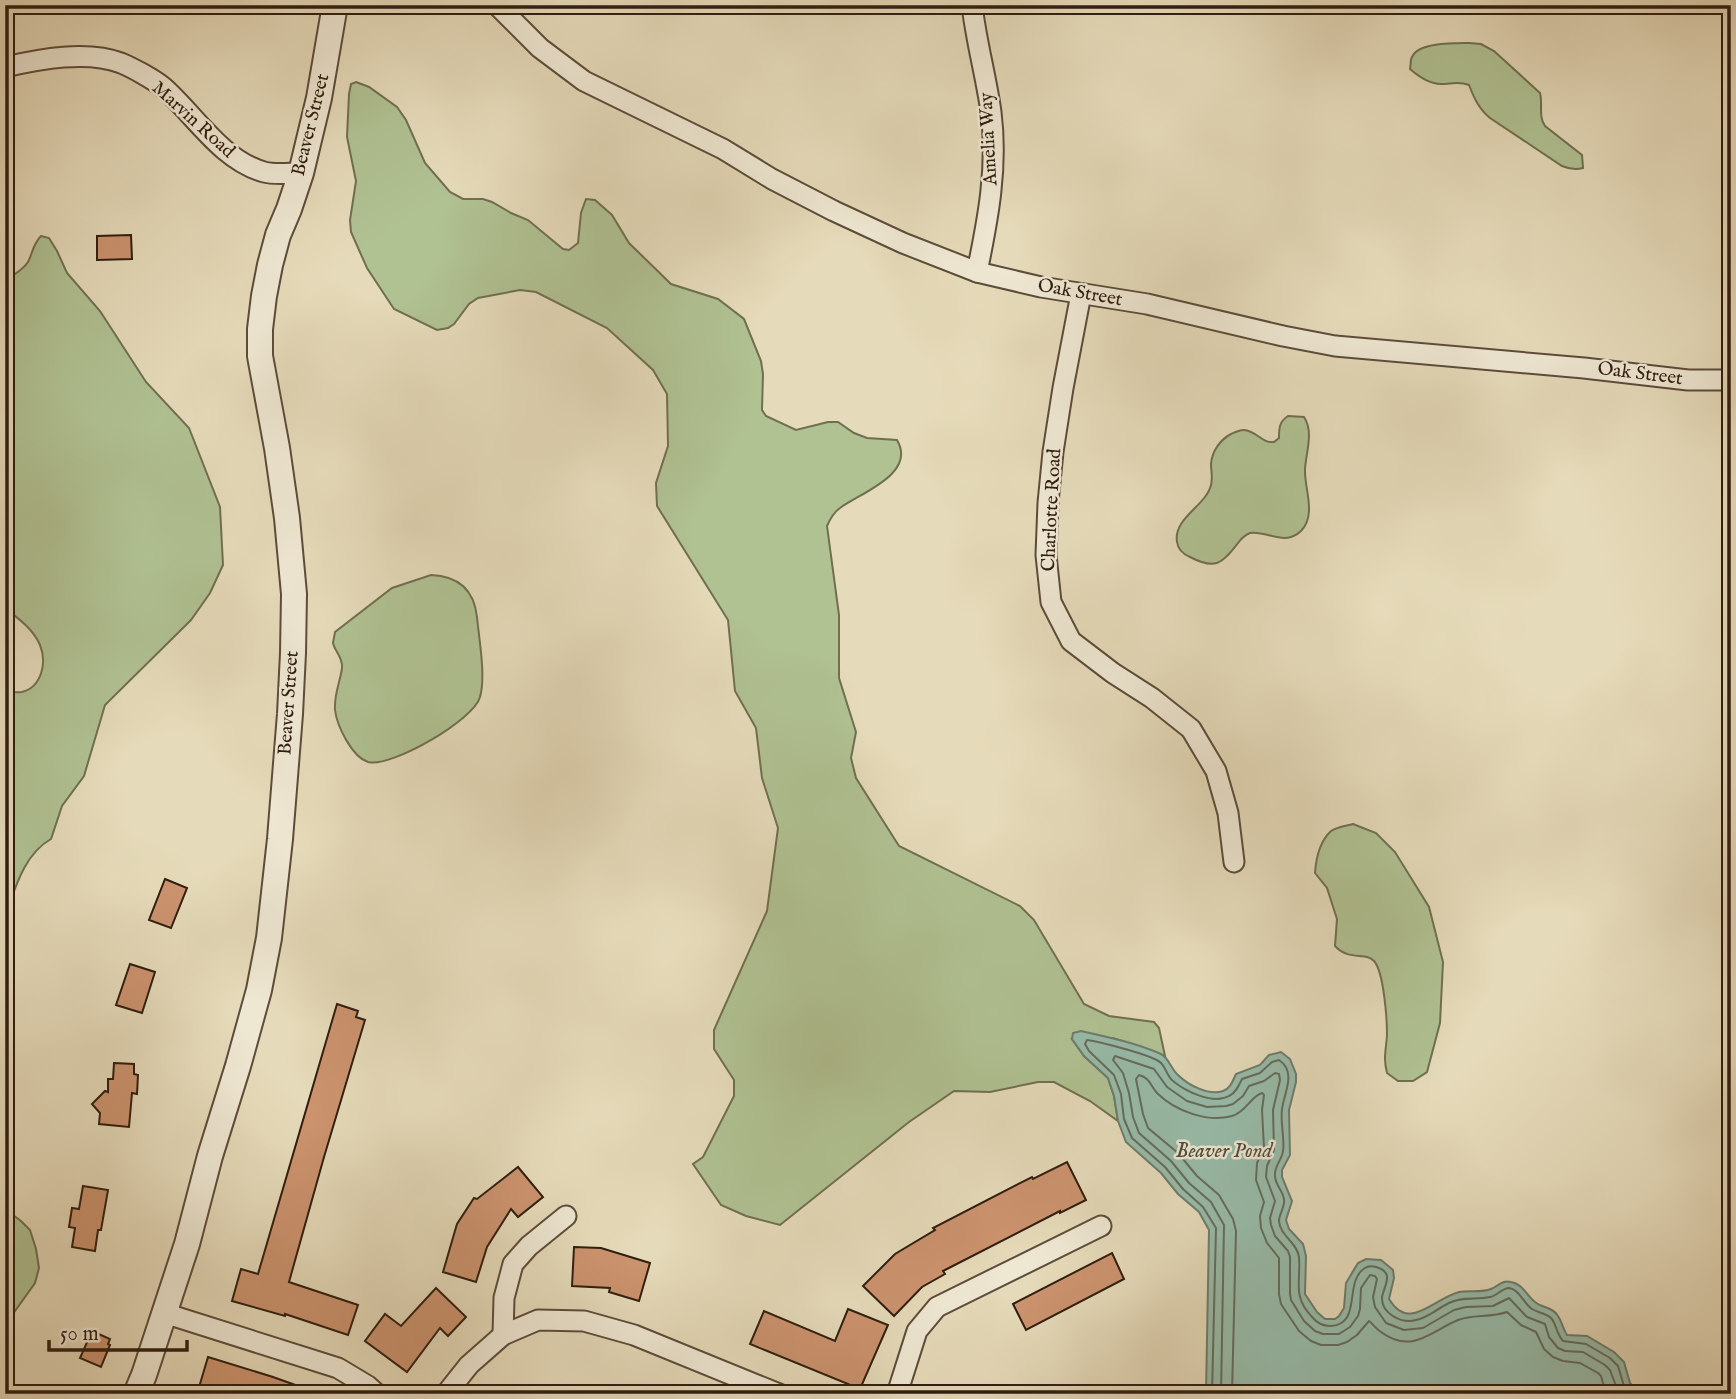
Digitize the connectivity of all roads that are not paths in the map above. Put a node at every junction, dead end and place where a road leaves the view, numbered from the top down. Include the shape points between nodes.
1 (335, 5) edge
2 (496, 5) edge
3 (972, 5) edge
4 (5, 66) edge
5 (301, 173) junction
6 (977, 272) junction
7 (1081, 294) junction
8 (1731, 380) edge
9 (1234, 862) dead end
10 (566, 1216) dead end
11 (1101, 1226) dead end
12 (164, 1313) junction
13 (503, 1335) junction
14 (136, 1394) edge
15 (377, 1394) edge
16 (446, 1394) edge
17 (779, 1394) edge
18 (897, 1394) edge

1 - 5 street, Beaver Street
2 - 6 street, Oak Street via 540,48 584,81 723,149 834,211
3 - 6 street, Amelia Way via 992,115 994,174
4 - 5 street, Marvin Road via 83,55 120,63 161,86 239,161 265,173
5 - 12 street, Beaver Street via 270,265 260,329 294,594 289,714 269,938 238,1066
6 - 7 street, Oak Street
7 - 8 street, Oak Street via 1335,346 1688,380
7 - 9 street, Charlotte Road via 1052,465 1046,555 1051,601 1071,641 1191,730 1216,771 1228,813
10 - 13 street via 513,1264 504,1298
11 - 18 street via 937,1307 917,1331
12 - 14 street, Beaver Street
12 - 15 street via 338,1368
13 - 16 street via 469,1365
13 - 17 street via 538,1320 584,1321 634,1335

